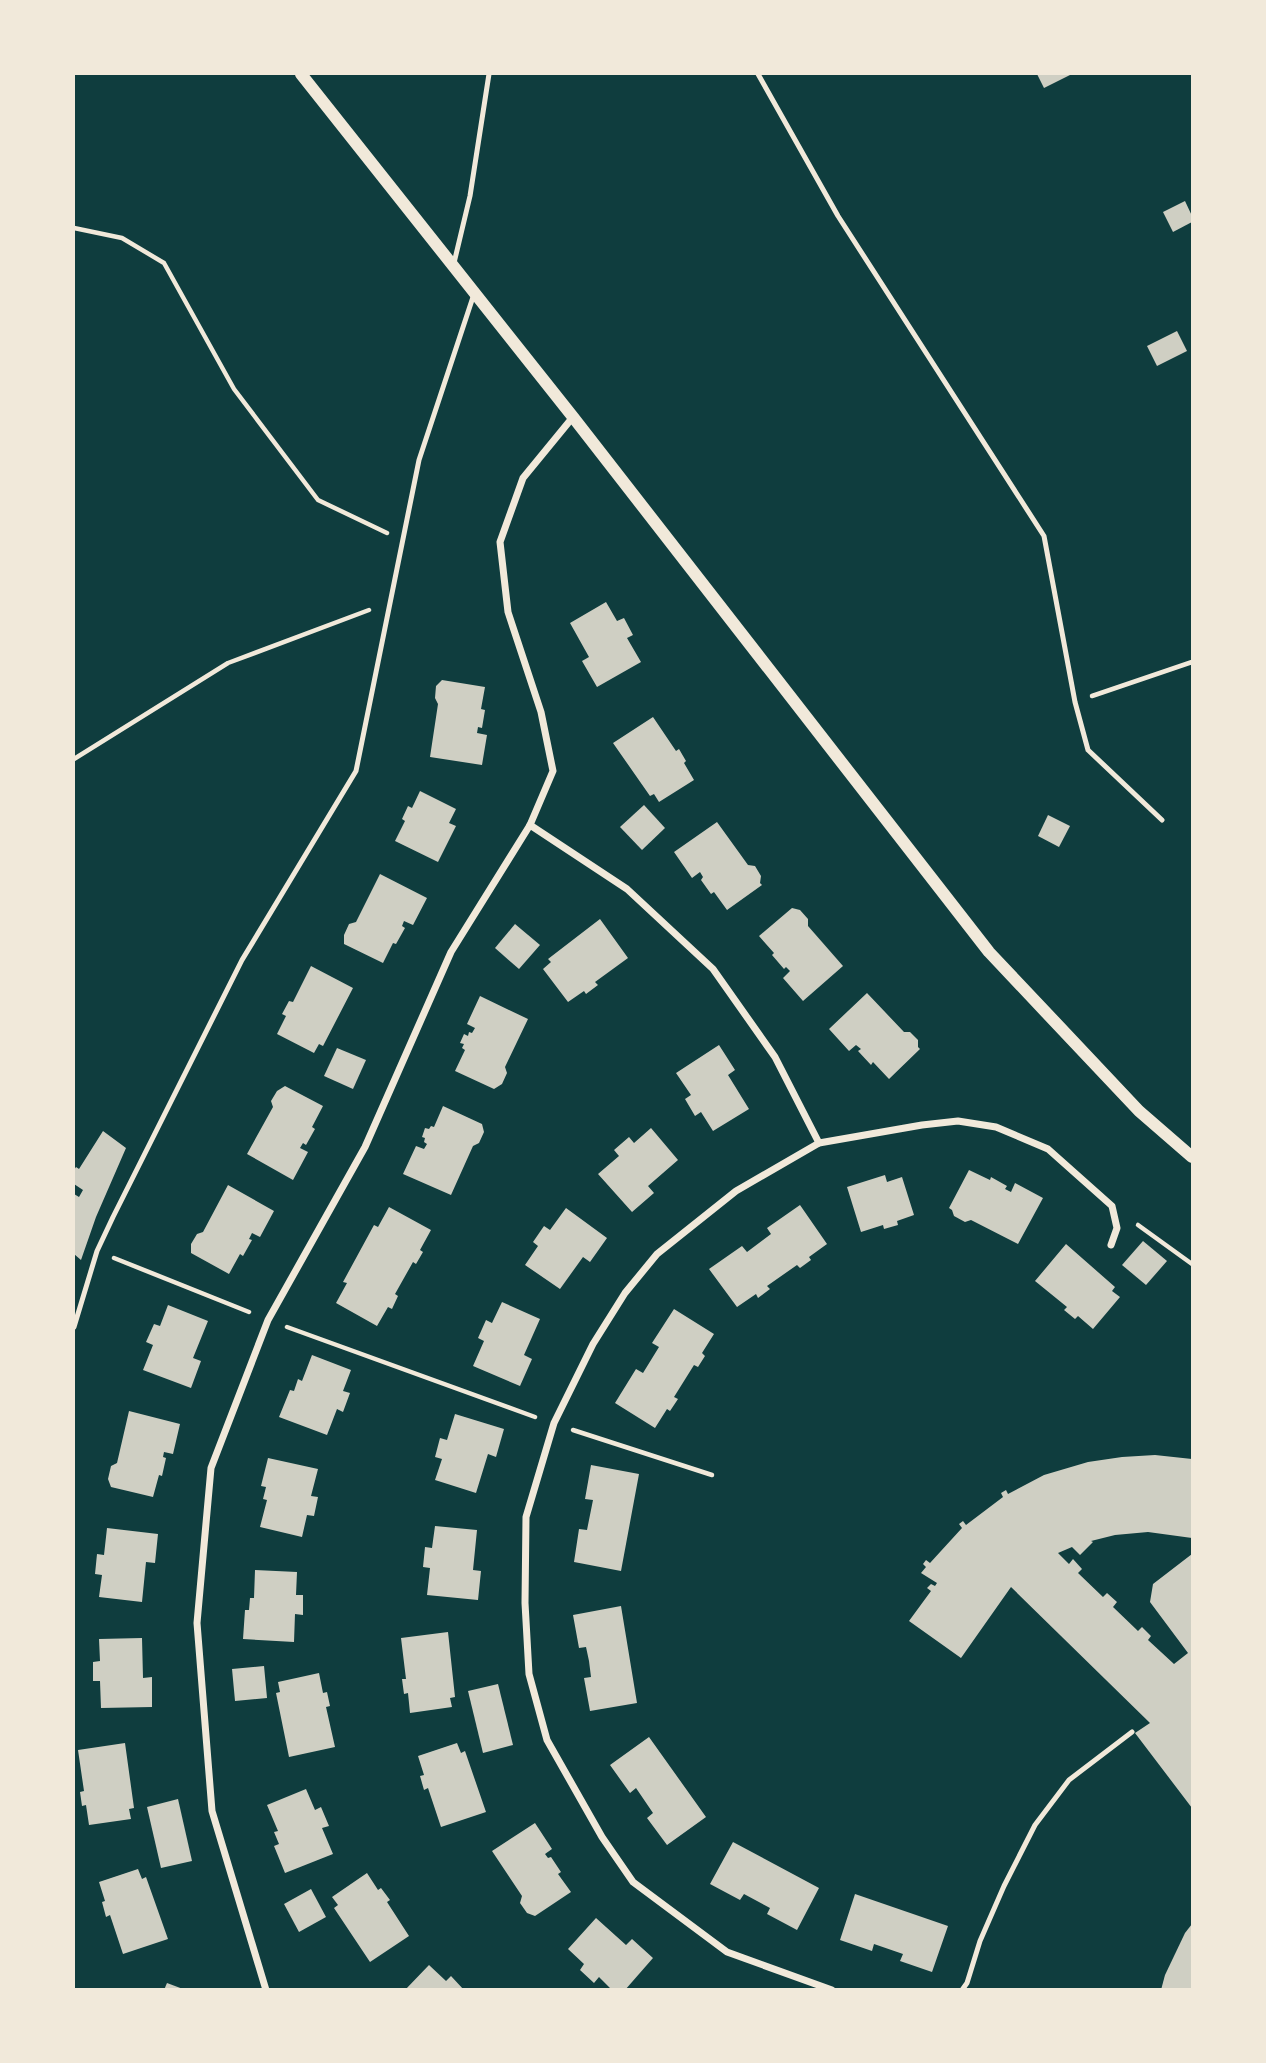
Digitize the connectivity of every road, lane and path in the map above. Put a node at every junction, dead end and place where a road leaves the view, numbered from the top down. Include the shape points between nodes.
1 (301, 74) edge
2 (489, 74) edge
3 (758, 74) edge
4 (74, 228) edge
5 (453, 266) junction
6 (475, 292) junction
7 (573, 417) junction
8 (403, 540) junction
9 (390, 603) junction
10 (1192, 662) edge
11 (1075, 702) junction
12 (74, 759) edge
13 (1162, 820) dead end
14 (530, 825) junction
15 (820, 1143) junction
16 (1192, 1157) edge
17 (1112, 1206) junction
18 (1111, 1245) dead end
19 (97, 1251) junction
20 (1192, 1264) edge
21 (268, 1320) junction
22 (74, 1327) edge
23 (554, 1423) junction
24 (712, 1475) dead end
25 (1132, 1732) dead end
26 (266, 1990) edge
27 (832, 1990) edge
28 (962, 1990) edge

1 - 5 street
2 - 5 lane via 470,196
3 - 11 lane via 838,216 1044,537
4 - 8 path via 122,238 164,263 234,389 318,500
5 - 6 street
6 - 7 street
6 - 8 lane via 419,460
7 - 14 street via 523,478 500,542 508,612 541,712 553,771
7 - 16 street via 989,952 1139,1111
8 - 9 lane
9 - 12 path via 228,663
9 - 19 lane via 356,771 242,960
10 - 11 path
11 - 13 lane via 1088,750
14 - 15 street via 627,889 713,969 775,1057
14 - 21 street via 451,952 365,1147
15 - 17 street via 958,1121 996,1127 1048,1149
15 - 23 street via 736,1191 657,1254 593,1344
17 - 18 street via 1117,1228
17 - 20 path
19 - 21 path
19 - 22 lane
21 - 23 path
21 - 26 street via 211,1468 197,1623 212,1811
23 - 24 path
23 - 27 street via 526,1517 529,1674 547,1740 602,1837 634,1882 727,1952
25 - 28 lane via 1069,1780 1035,1825 1004,1886

